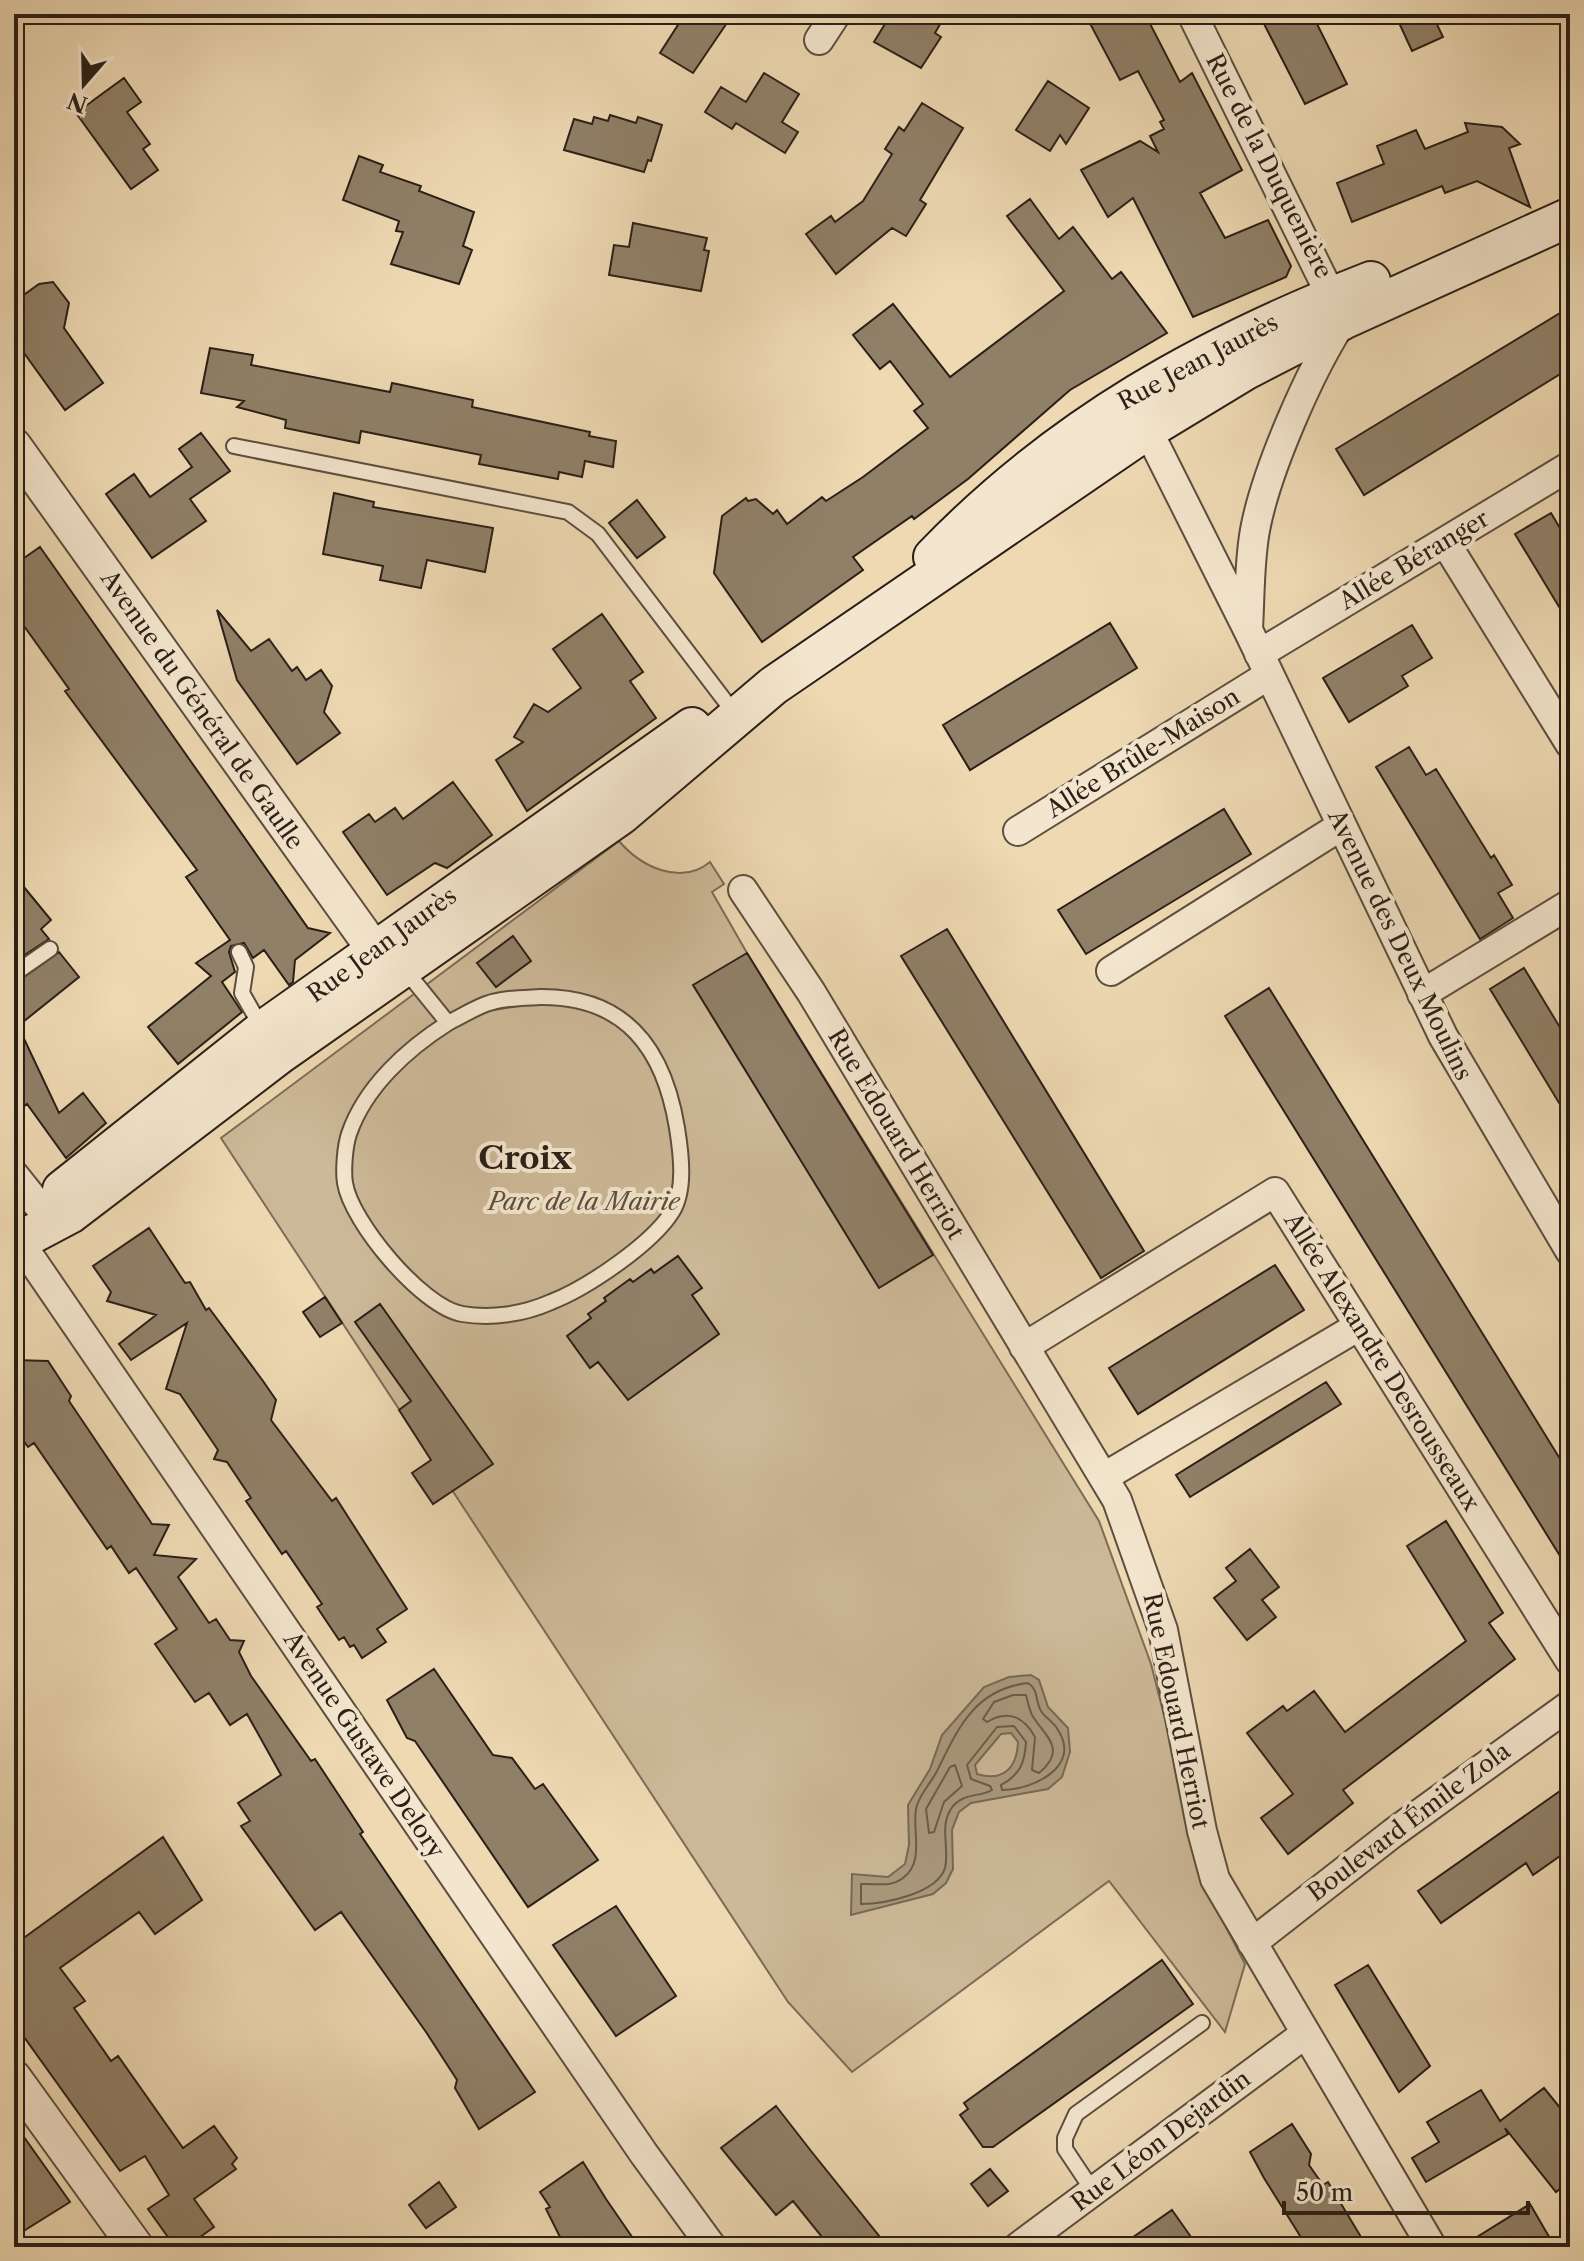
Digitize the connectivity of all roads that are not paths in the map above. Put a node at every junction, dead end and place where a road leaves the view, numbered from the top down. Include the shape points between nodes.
1 (836, 14) edge
2 (1192, 14) edge
3 (819, 40) dead end
4 (1570, 217) edge
5 (1338, 308) junction
6 (1130, 396) junction
7 (1147, 430) junction
8 (14, 446) edge
9 (234, 446) dead end
10 (1570, 466) edge
11 (1445, 542) junction
12 (884, 608) junction
13 (1259, 653) junction
14 (733, 713) junction
15 (1570, 744) edge
16 (1341, 826) junction
17 (1018, 831) dead end
18 (743, 890) dead end
19 (1570, 904) edge
20 (50, 949) dead end
21 (239, 952) dead end
22 (383, 962) junction
23 (1111, 971) dead end
24 (14, 974) edge
25 (1422, 994) junction
26 (448, 1023) junction
27 (272, 1042) junction
28 (14, 1175) edge
29 (48, 1218) junction
30 (17, 1243) edge
31 (1570, 1251) edge
32 (1359, 1326) junction
33 (1024, 1347) junction
34 (1104, 1477) junction
35 (1570, 1661) edge
36 (1570, 1705) edge
37 (1252, 1943) junction
38 (1202, 2023) dead end
39 (1305, 2034) junction
40 (14, 2078) edge
41 (1093, 2191) junction
42 (136, 2247) edge
43 (712, 2247) edge
44 (1018, 2247) edge
45 (1432, 2247) edge

1 - 3 street
2 - 5 street, Rue de la Duquenière
4 - 5 main road, Rue Jean Jaurès via 1438,257
5 - 6 main road, Rue Jean Jaurès via 1222,345
5 - 7 main road, Rue Jean Jaurès
5 - 13 street, Avenue des Deux Moulins via 1261,503 1252,558
6 - 7 street, Avenue des Deux Moulins
6 - 12 main road, Rue Jean Jaurès via 993,499
7 - 12 main road, Rue Jean Jaurès
7 - 13 street, Avenue des Deux Moulins
8 - 22 street, Avenue du Général de Gaulle
9 - 14 lane via 568,512 598,534
10 - 11 street, Allée Béranger
11 - 13 street, Allée Béranger
11 - 15 street
12 - 14 main road, Rue Jean Jaurès
13 - 16 street, Avenue des Deux Moulins
13 - 17 street, Allée Brûle-Maison
14 - 22 main road, Rue Jean Jaurès via 688,729
16 - 23 street
16 - 25 street, Avenue des Deux Moulins
18 - 33 street, Rue Edouard Herriot via 811,992
19 - 25 street
20 - 24 lane
21 - 27 lane via 246,967 242,993
22 - 26 lane via 414,981
22 - 27 main road, Rue Jean Jaurès
25 - 31 street, Avenue des Deux Moulins via 1465,1077
26 - 26 lane via 485,1004 514,998 594,1004 624,1018 646,1043 671,1100 681,1172 673,1211 642,1244 596,1276 553,1302 509,1316 460,1314 421,1294 396,1269 355,1209 345,1183 348,1137 362,1106 418,1041
27 - 29 main road, Rue Jean Jaurès via 68,1184
28 - 29 street
29 - 30 main road, Rue Jean Jaurès
30 - 43 street, Avenue Gustave Delory
32 - 33 street, Allée Alexandre Desrousseaux via 1275,1192
32 - 34 street
32 - 35 street, Allée Alexandre Desrousseaux
33 - 34 street, Rue Edouard Herriot
34 - 37 street, Rue Edouard Herriot via 1126,1520 1163,1630 1209,1863
36 - 37 street, Boulevard Émile Zola
37 - 39 street, Rue Edouard Herriot
38 - 41 lane via 1076,2114 1065,2149
39 - 41 street, Rue Léon Dejardin
39 - 45 street, Rue Edouard Herriot
40 - 42 street
41 - 44 street, Rue Léon Dejardin

